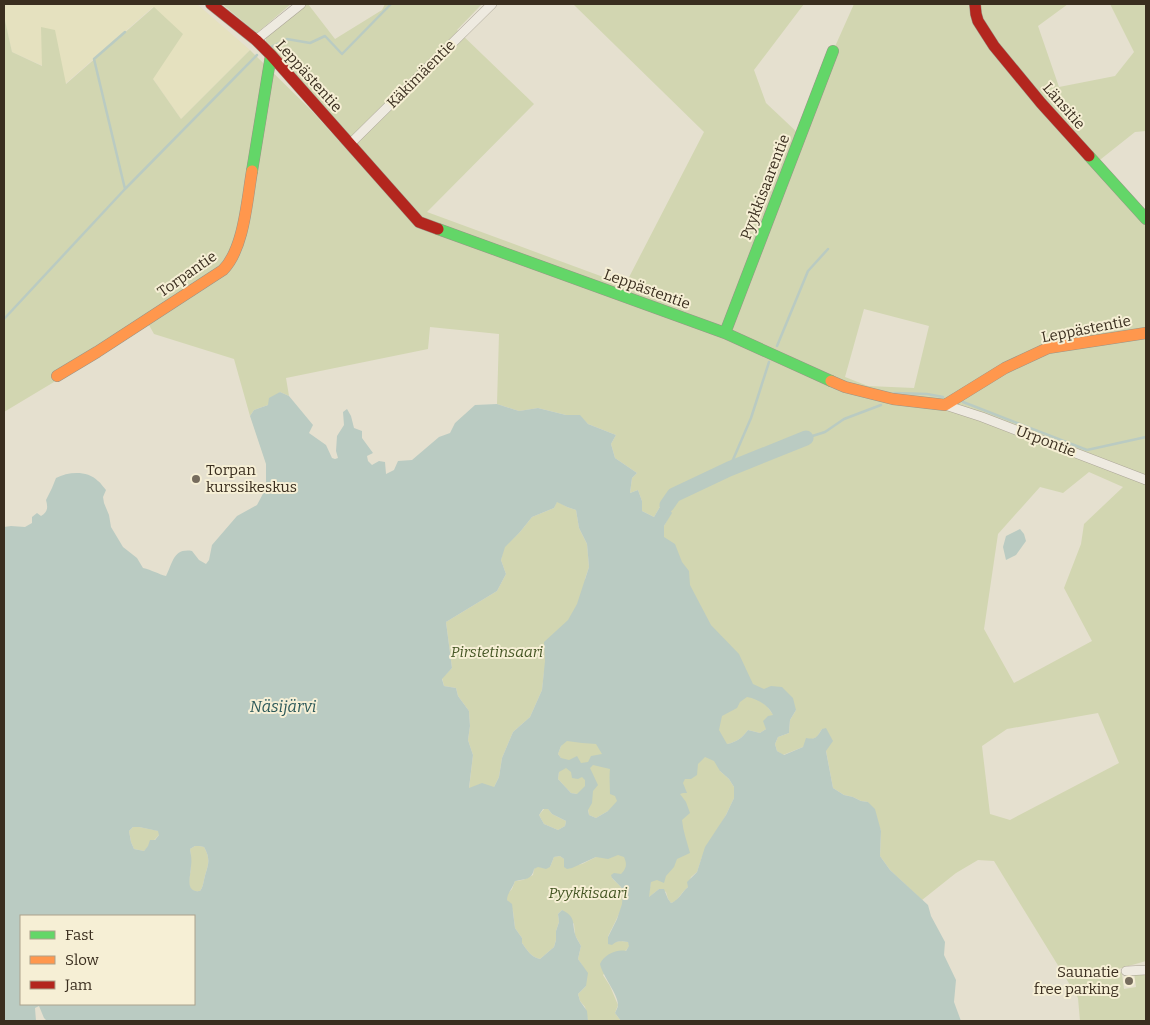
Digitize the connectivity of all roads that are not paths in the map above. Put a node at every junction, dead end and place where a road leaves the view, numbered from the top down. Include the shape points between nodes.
1 (211, 4) edge
2 (301, 4) edge
3 (492, 4) edge
4 (975, 4) edge
5 (256, 40) junction
6 (833, 51) dead end
7 (271, 55) junction
8 (350, 144) junction
9 (1146, 219) edge
10 (725, 333) junction
11 (1146, 333) edge
12 (57, 376) dead end
13 (945, 405) junction
14 (1146, 480) edge
15 (1146, 970) edge
16 (1126, 971) dead end

1 - 5 street, Leppästentie
2 - 5 street
3 - 8 street, Käkimäentie
4 - 9 street, Länsitie via 976,16 1015,73
5 - 7 street, Leppästentie
6 - 10 street, Pyykkisaarentie
7 - 8 street, Leppästentie
7 - 12 street, Torpantie via 241,235 230,263
8 - 10 street, Leppästentie via 419,222
10 - 13 street, Leppästentie via 845,388 893,400
11 - 13 street, Leppästentie via 1048,348 1005,368
13 - 14 street, Urpontie
15 - 16 street

